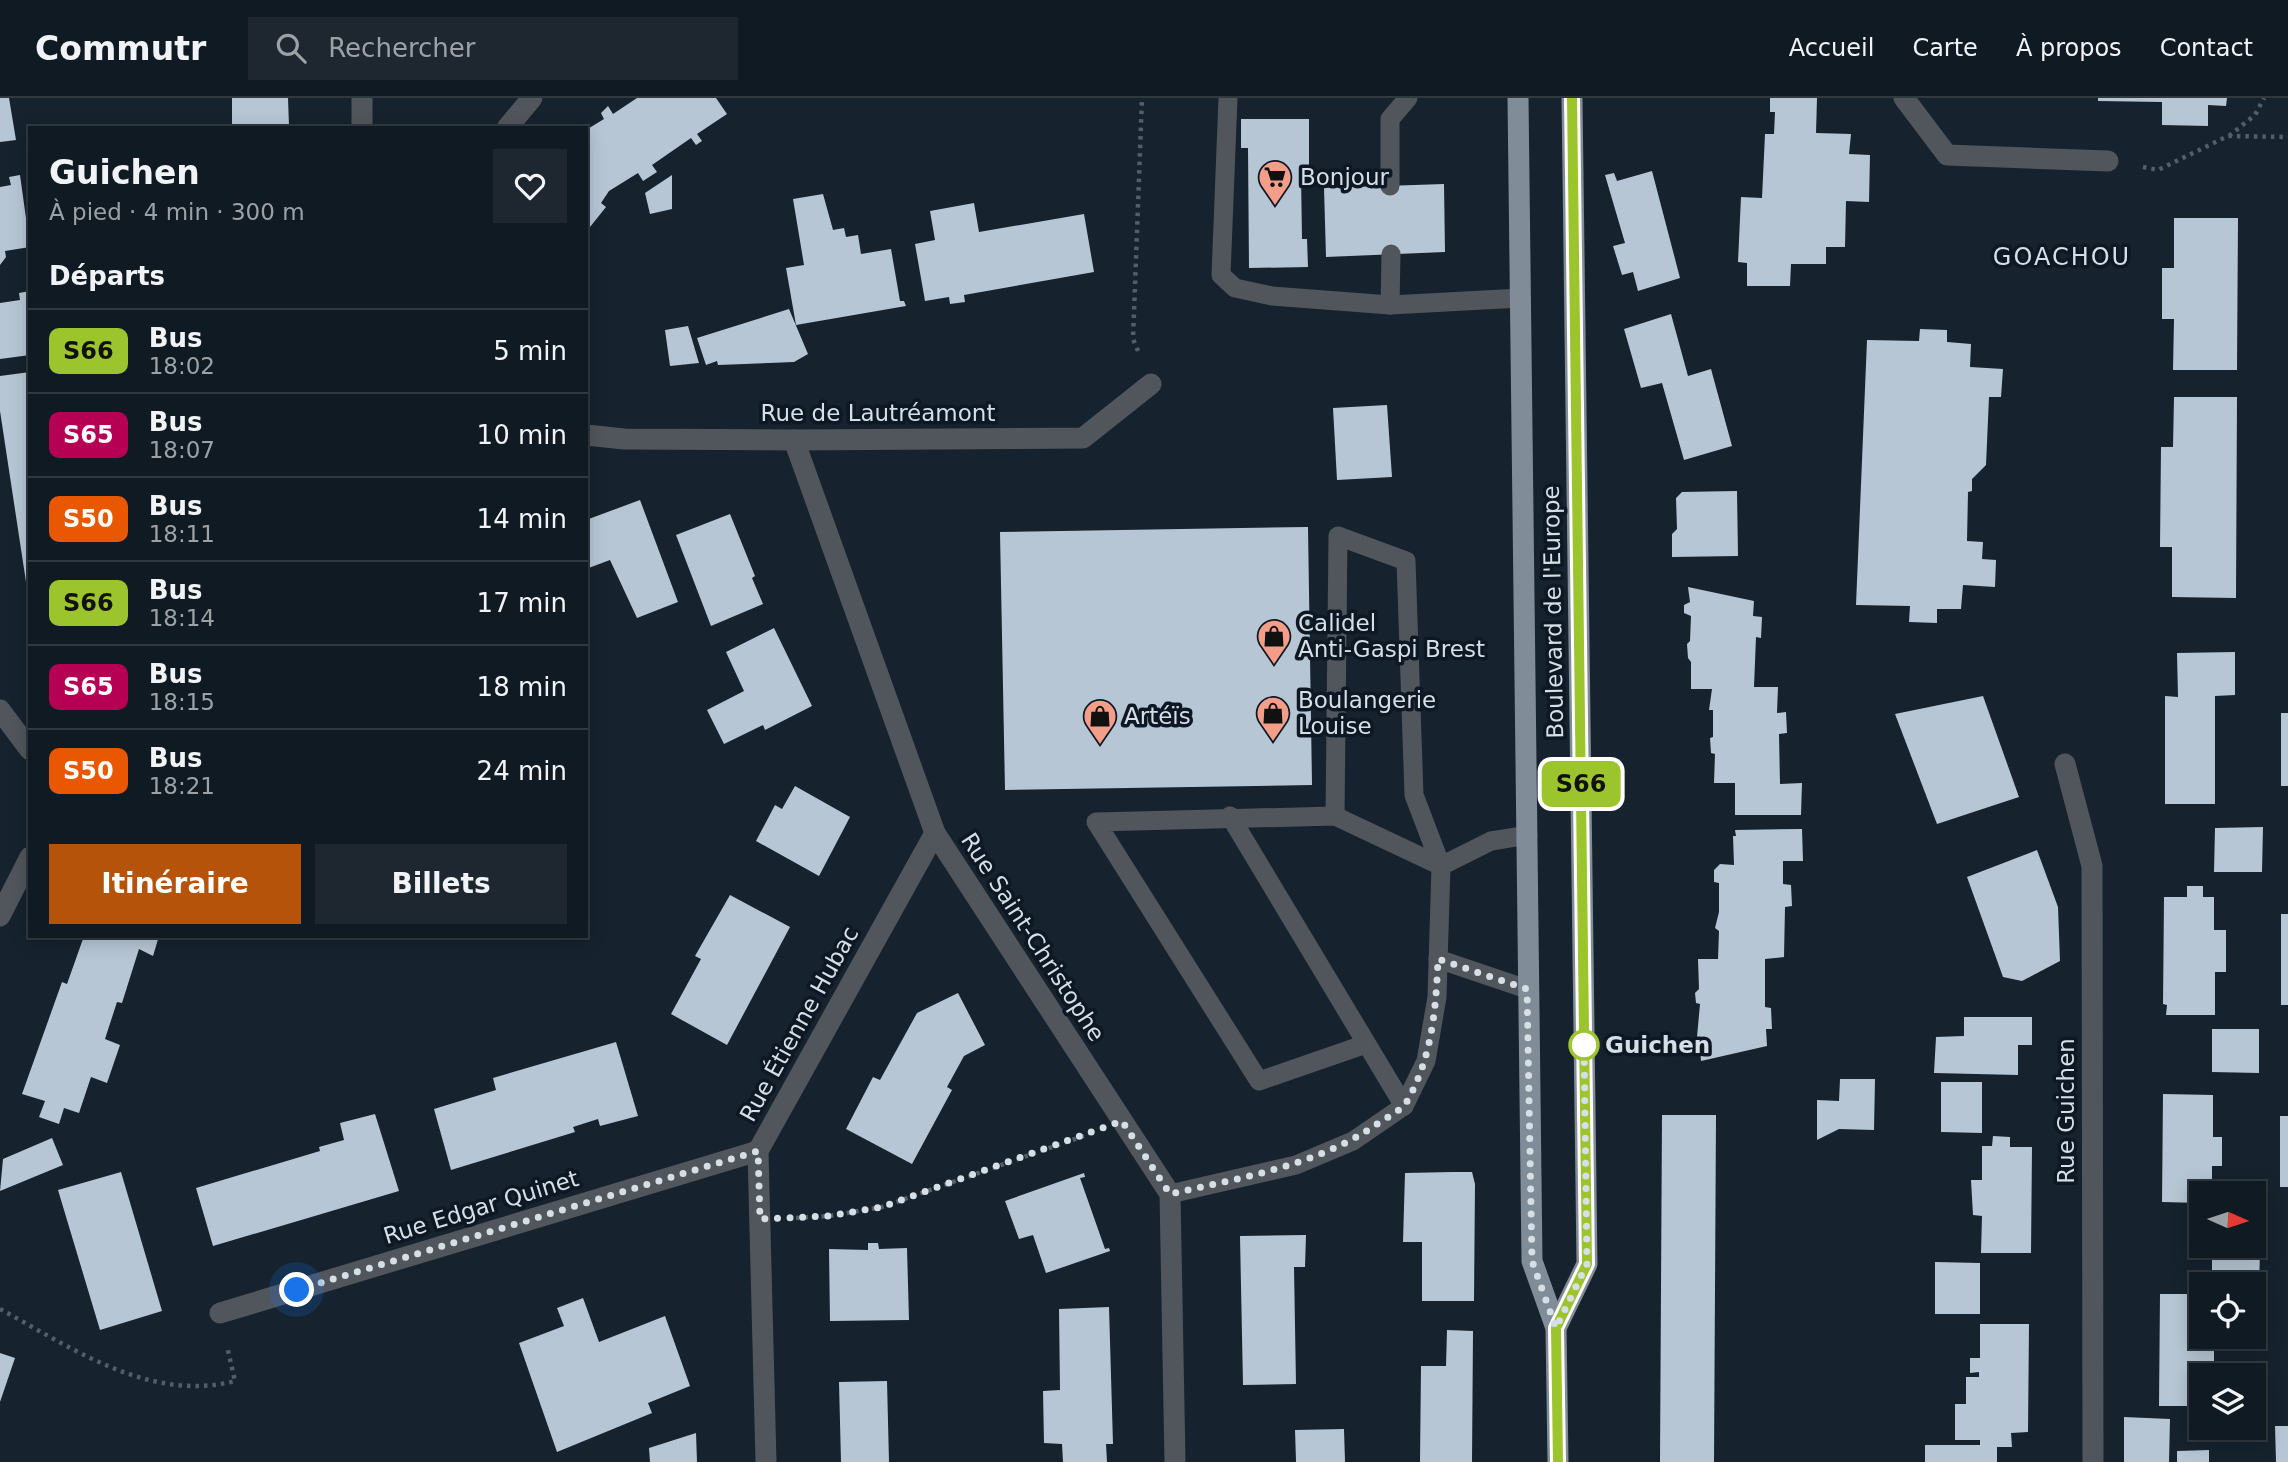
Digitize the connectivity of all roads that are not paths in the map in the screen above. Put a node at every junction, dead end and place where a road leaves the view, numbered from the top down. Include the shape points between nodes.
1 (362, 98) edge
2 (532, 98) edge
3 (1228, 98) edge
4 (1408, 98) edge
5 (1518, 98) edge
6 (1572, 98) edge
7 (1904, 98) edge
8 (362, 126) edge
9 (509, 126) edge
10 (2108, 161) road end
11 (1390, 186) dead end
12 (1391, 254) dead end
13 (1521, 298) junction
14 (1390, 305) junction
15 (1152, 384) road end
16 (588, 435) edge
17 (794, 440) junction
18 (0, 709) edge
19 (28, 747) edge
20 (2065, 764) dead end
21 (1230, 816) junction
22 (1335, 816) junction
23 (935, 833) junction
24 (1528, 835) junction
25 (28, 862) edge
26 (1441, 866) junction
27 (0, 916) edge
28 (1438, 959) junction
29 (1527, 989) junction
30 (1366, 1044) junction
31 (1404, 1106) junction
32 (758, 1151) junction
33 (1170, 1194) junction
34 (220, 1313) road end
35 (1556, 1328) junction
36 (766, 1462) edge
37 (1175, 1462) edge
38 (1558, 1462) edge
39 (2092, 1462) edge

1 - 8 street
2 - 9 street
3 - 14 lane via 1221,275 1236,288 1272,296
4 - 11 lane via 1390,119
5 - 13 main road, Boulevard de l'Europe
6 - 35 main road, Boulevard de l'Europe via 1587,1264
7 - 10 street via 1947,155
12 - 14 lane
13 - 14 lane
13 - 24 main road, Boulevard de l'Europe
15 - 17 street, Rue de Lautréamont via 1083,438
16 - 17 street, Rue de Lautréamont
17 - 23 street, Rue Saint-Christophe
18 - 19 street
20 - 39 street, Rue Guichen via 2092,866
21 - 22 lane
21 - 30 lane
21 - 30 lane via 1096,822 1259,1081
22 - 26 lane
22 - 26 lane via 1338,536 1406,561 1414,795
23 - 32 street, Rue Étienne Hubac
23 - 33 street, Rue Saint-Christophe
24 - 26 lane via 1490,841
24 - 29 main road, Boulevard de l'Europe
25 - 27 street
26 - 28 lane
28 - 29 lane
28 - 31 lane via 1426,1061
29 - 35 main road, Boulevard de l'Europe via 1532,1261
30 - 31 lane
31 - 33 lane via 1353,1142 1296,1165
32 - 34 street, Rue Edgar Quinet
32 - 36 street, Rue Étienne Hubac
33 - 37 street
35 - 38 main road, Boulevard de l'Europe

